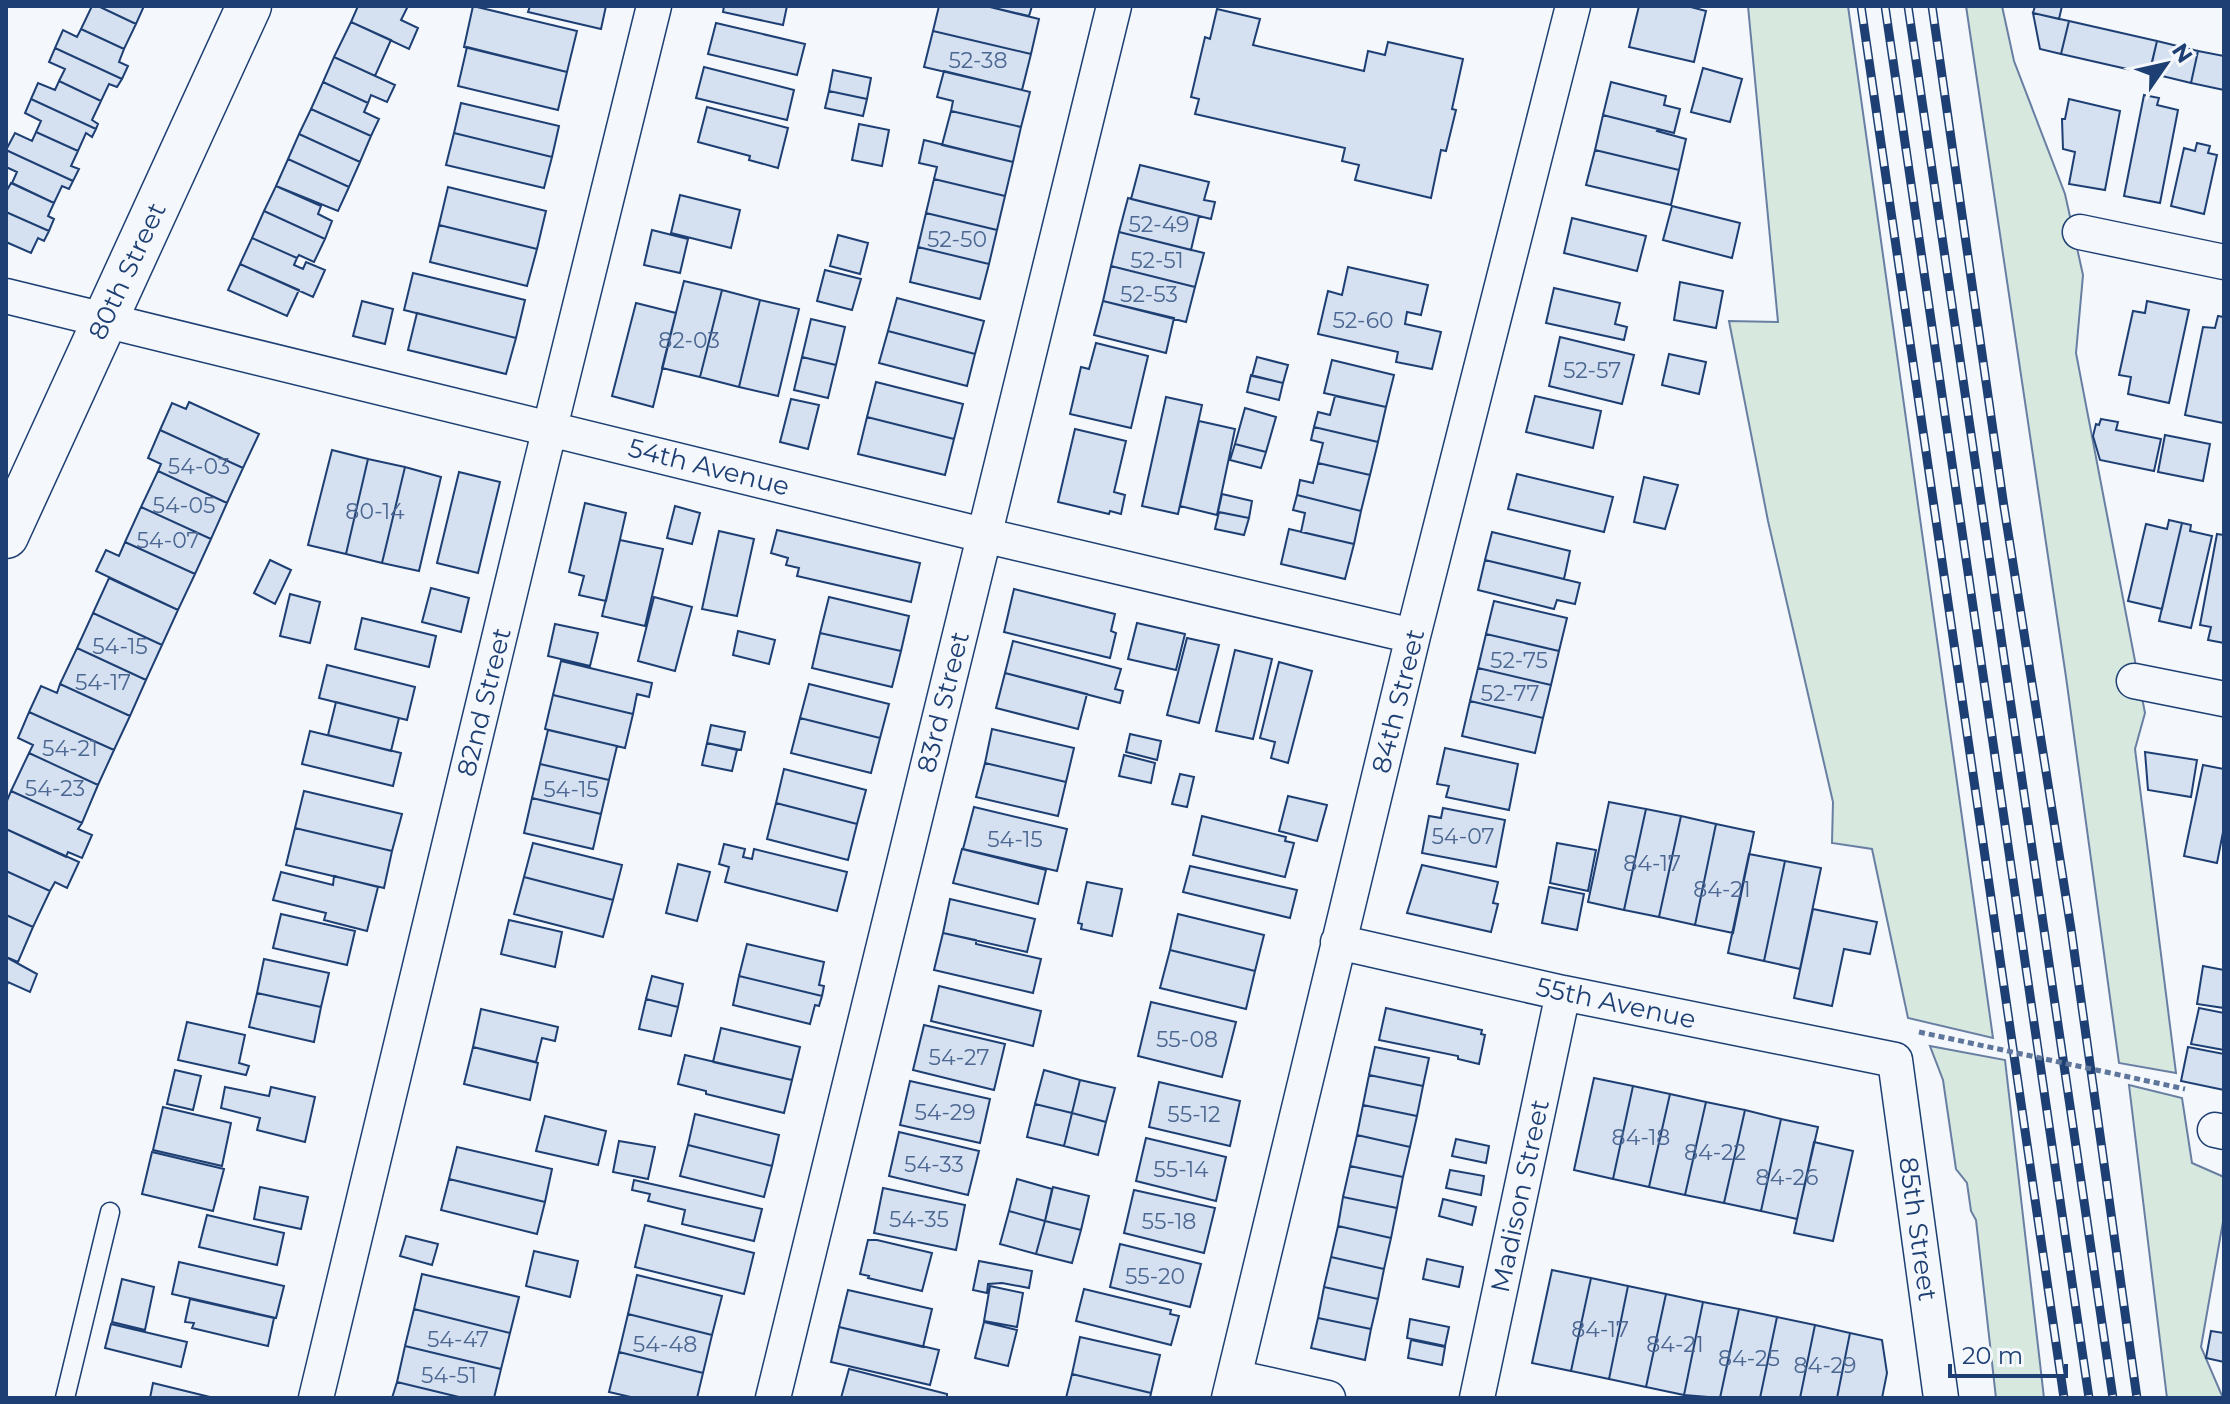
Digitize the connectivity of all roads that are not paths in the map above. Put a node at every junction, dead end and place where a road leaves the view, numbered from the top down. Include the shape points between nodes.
1 (249, 6) edge
2 (654, 6) edge
3 (1114, 6) edge
4 (1573, 6) edge
5 (2080, 232) dead end
6 (2224, 262) edge
7 (6, 296) edge
8 (104, 321) junction
9 (549, 429) junction
10 (983, 535) junction
11 (6, 536) edge
12 (1413, 636) junction
13 (2134, 681) dead end
14 (2224, 699) edge
15 (1338, 942) junction
16 (1563, 993) junction
17 (1895, 1060) joint
18 (110, 1212) dead end
19 (1232, 1388) edge
20 (65, 1398) edge
21 (316, 1398) edge
22 (773, 1398) edge
23 (1328, 1398) edge
24 (1477, 1398) edge
25 (1941, 1398) edge

1 - 8 street, 80th Street
2 - 9 street, 82nd Street
3 - 10 street, 83rd Street
4 - 12 street, 84th Street
5 - 6 street
7 - 8 street, 54th Avenue
8 - 9 street, 54th Avenue
8 - 11 street, 80th Street
9 - 10 street, 54th Avenue
9 - 21 street, 82nd Street
10 - 12 street, 54th Avenue
10 - 22 street, 83rd Street
12 - 15 street, 84th Street
13 - 14 street
15 - 16 street, 55th Avenue
15 - 19 street, 84th Street
16 - 17 street, 55th Avenue
16 - 24 street, Madison Street
17 - 25 street, 85th Street
18 - 20 lane
19 - 23 street

